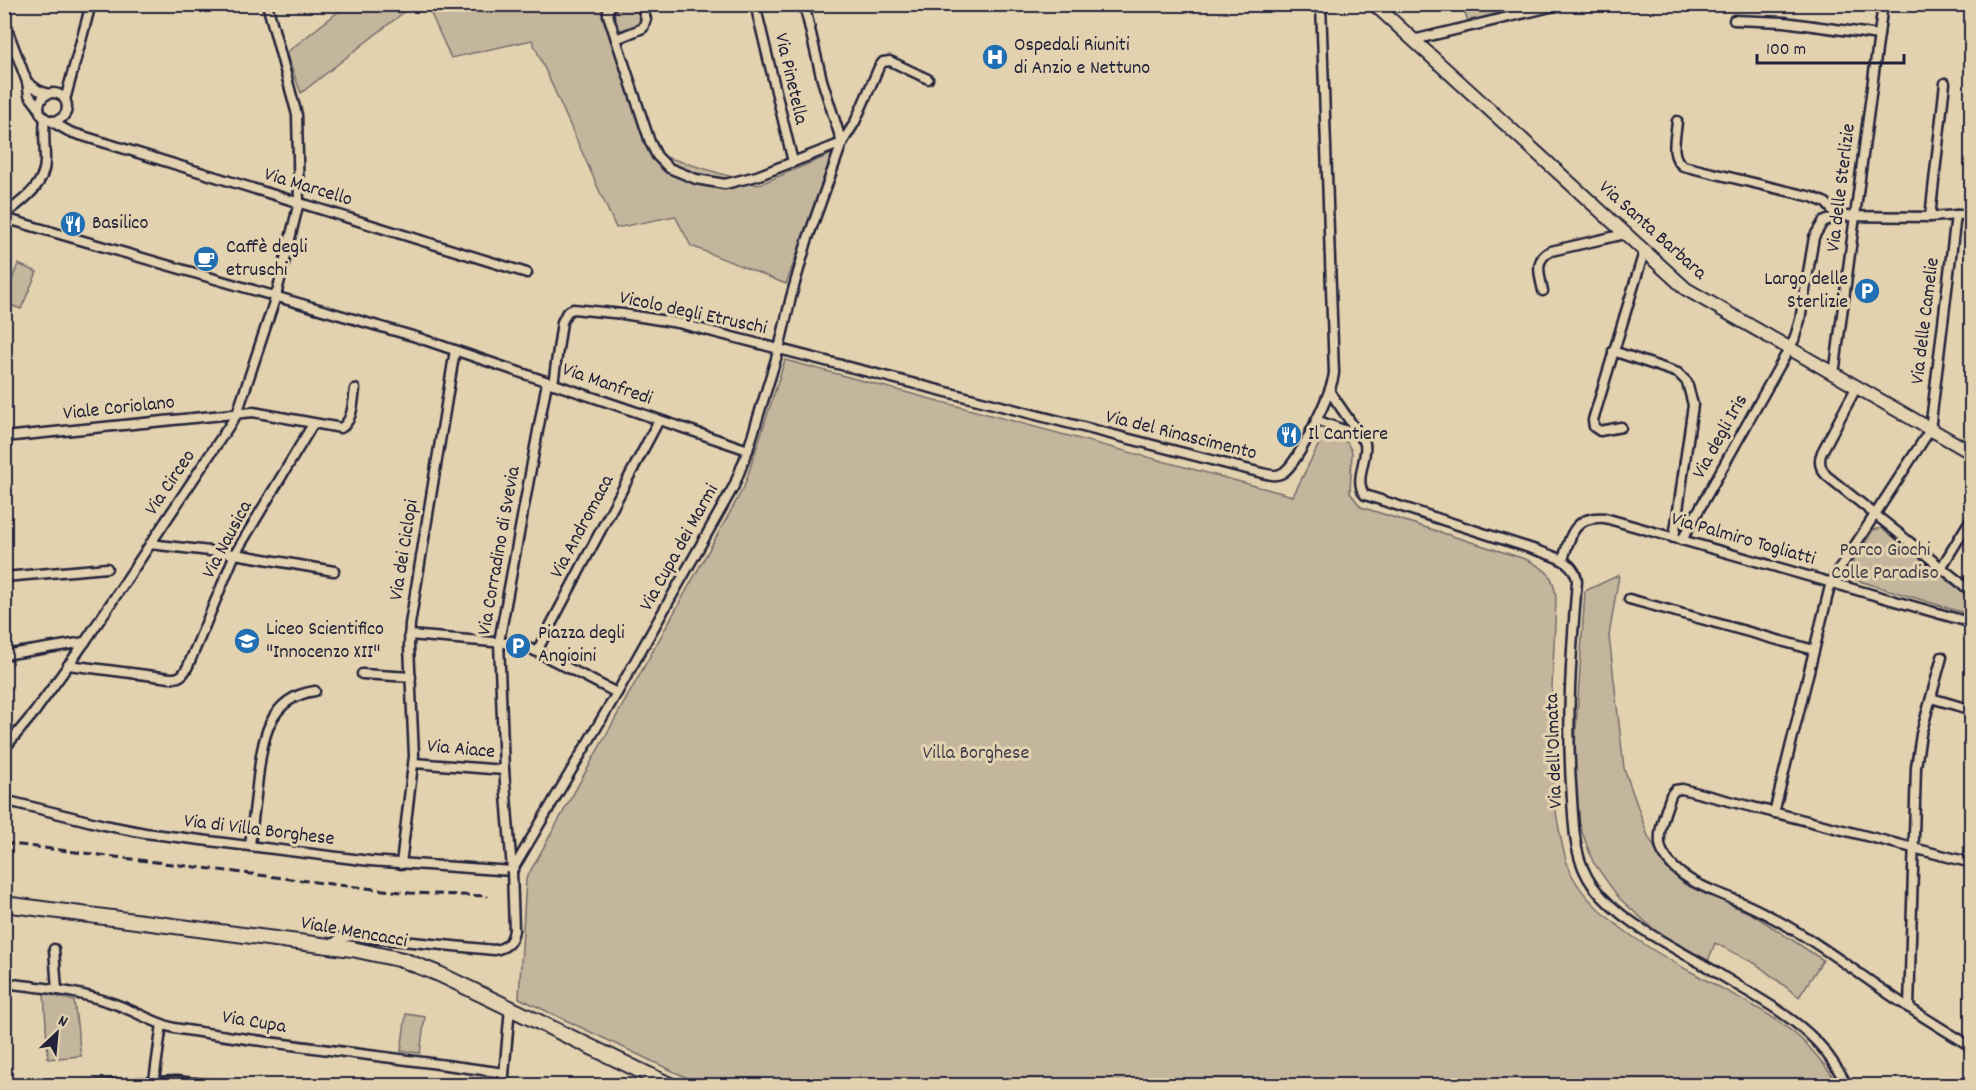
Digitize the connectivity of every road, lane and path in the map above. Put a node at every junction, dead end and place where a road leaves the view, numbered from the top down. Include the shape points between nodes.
1 (91, 4) edge
2 (267, 4) edge
3 (612, 4) edge
4 (641, 4) edge
5 (755, 4) edge
6 (804, 4) edge
7 (1321, 4) edge
8 (1563, 4) edge
9 (1883, 4) edge
10 (1375, 5) edge
11 (1734, 20) dead end
12 (4, 21) edge
13 (1879, 35) junction
14 (616, 39) junction
15 (1413, 40) junction
16 (928, 79) dead end
17 (27, 82) junction
18 (69, 82) junction
19 (1945, 83) dead end
20 (50, 93) junction
21 (65, 100) junction
22 (39, 108) junction
23 (65, 114) junction
24 (47, 119) junction
25 (1677, 121) dead end
26 (80, 135) junction
27 (842, 143) junction
28 (793, 162) junction
29 (299, 202) junction
30 (1971, 214) edge
31 (1956, 215) junction
32 (1836, 216) junction
33 (1855, 216) junction
34 (4, 217) edge
35 (1929, 217) junction
36 (1625, 234) junction
37 (1644, 252) junction
38 (527, 273) dead end
39 (1543, 291) dead end
40 (276, 296) junction
41 (779, 349) junction
42 (1789, 350) junction
43 (455, 351) junction
44 (1613, 351) junction
45 (1834, 375) junction
46 (550, 383) junction
47 (1856, 388) junction
48 (355, 389) dead end
49 (1330, 392) junction
50 (237, 414) junction
51 (659, 420) junction
52 (1316, 420) junction
53 (313, 424) junction
54 (1621, 427) dead end
55 (1930, 430) junction
56 (1361, 436) junction
57 (4, 437) edge
58 (748, 450) junction
59 (1971, 453) edge
60 (1875, 514) junction
61 (1971, 517) edge
62 (1678, 539) junction
63 (150, 544) junction
64 (235, 554) junction
65 (1563, 560) junction
66 (107, 568) dead end
67 (1941, 568) junction
68 (334, 571) dead end
69 (4, 577) edge
70 (1831, 582) junction
71 (1971, 592) edge
72 (1629, 599) dead end
73 (1971, 623) edge
74 (409, 635) junction
75 (84, 642) junction
76 (499, 642) junction
77 (1814, 650) junction
78 (537, 651) junction
79 (4, 655) edge
80 (1942, 657) dead end
81 (68, 665) junction
82 (362, 674) dead end
83 (411, 676) junction
84 (315, 691) dead end
85 (617, 693) junction
86 (1931, 698) junction
87 (1971, 710) edge
88 (4, 749) edge
89 (414, 763) junction
90 (504, 770) junction
91 (4, 800) edge
92 (1774, 813) junction
93 (250, 846) junction
94 (1915, 849) junction
95 (1971, 863) edge
96 (401, 864) junction
97 (512, 871) junction
98 (4, 904) edge
99 (331, 946) junction
100 (54, 949) dead end
101 (4, 983) edge
102 (57, 990) junction
103 (510, 1008) junction
104 (1910, 1008) junction
105 (162, 1024) junction
106 (1971, 1047) edge
107 (504, 1074) junction
108 (154, 1081) junction
109 (79, 1086) edge
110 (224, 1086) edge
111 (503, 1086) edge
112 (672, 1086) edge
113 (1848, 1086) edge

1 - 18 street
2 - 29 street, Via Circeo via 297,115
3 - 14 street via 608,12
4 - 14 street via 646,20 643,28
5 - 28 street, Via Pinetella
6 - 27 street
7 - 49 street, Via del Rinascimento via 1334,367
8 - 15 street
9 - 13 street, Via delle Sterlizie
10 - 15 street, Via Santa Barbara
11 - 13 street via 1784,22
12 - 17 street
13 - 33 street, Via delle Sterlizie
14 - 28 street via 652,147 664,165 718,184 732,184
15 - 36 street, Via Santa Barbara
16 - 27 street, Via Cupa dei Marmi via 892,62 883,62
17 - 20 street
17 - 22 street via 31,98
18 - 20 street
18 - 21 street
19 - 35 street
20 - 21 street
20 - 22 street via 41,99
21 - 23 street
22 - 24 street
23 - 24 street via 58,120
23 - 26 street
24 - 26 street, Via Marcello
24 - 34 street via 41,178 33,191
25 - 32 street via 1674,153 1683,166 1812,197 1826,203
26 - 29 street, Via Marcello
27 - 28 street
27 - 41 street, Via Cupa dei Marmi via 799,265
29 - 38 street, Via Marcello
29 - 40 street, Via Circeo
30 - 31 street
31 - 35 street
31 - 55 street, Via delle Camelie
32 - 33 street
32 - 42 street, Via degli Iris via 1823,222 1814,237 1800,320
33 - 35 street
33 - 45 street, Via delle Sterlizie
34 - 40 street, Via Manfredi
36 - 37 street, Via Santa Barbara
36 - 39 street via 1545,254 1539,265
37 - 42 street, Via Santa Barbara via 1695,296
37 - 44 street
40 - 43 street, Via Manfredi
40 - 50 street, Via Circeo
41 - 46 street, Vicolo degli Etruschi via 673,322 573,309 563,318
41 - 52 street, Via del Rinascimento via 1271,475 1290,466
41 - 58 street, Via Cupa dei Marmi
42 - 45 street, Via Santa Barbara
42 - 62 street, Via degli Iris
43 - 46 street, Via Manfredi
43 - 74 street, Via dei Ciclopi
44 - 54 street via 1593,423 1600,431
44 - 62 street via 1681,374 1692,395
45 - 47 street, Via Santa Barbara
46 - 51 street, Via Manfredi
46 - 76 street, Via Corradino di Svevia
47 - 55 street, Via Santa Barbara
47 - 60 street via 1822,452 1820,465 1827,476
48 - 53 street, Viale Coriolano via 346,425 338,429
49 - 52 street, Via del Rinascimento
49 - 56 street
50 - 53 street, Viale Coriolano via 262,412
50 - 57 street, Viale Coriolano
50 - 63 street, Via Circeo
51 - 58 street, Via Manfredi
51 - 78 street, Via Andromaca
52 - 56 street
53 - 64 street, Via Nausica
55 - 59 street, Via Santa Barbara
55 - 60 street
56 - 65 street via 1366,447 1360,488 1367,496
58 - 85 street, Via Cupa dei Marmi via 734,486
60 - 67 street
60 - 70 street
61 - 67 street
62 - 65 street, Via Palmiro Togliatti via 1614,520 1593,518 1581,522 1574,530
62 - 70 street, Via Palmiro Togliatti
63 - 64 street
63 - 75 street, Via Circeo
64 - 68 street
64 - 81 street, Via Nausica via 181,676 170,678
65 - 113 street, Via dell'Olmata via 1577,577 1569,748 1575,842 1587,876 1603,897 1641,928 1800,1026 1824,1050
66 - 69 street
67 - 71 street
70 - 73 street, Via Palmiro Togliatti
70 - 77 street
72 - 77 street
74 - 76 street
74 - 83 street, Via dei Ciclopi
75 - 79 street
75 - 81 street, Via Circeo
76 - 78 street
76 - 90 street, Via Corradino di Svevia
77 - 92 street
78 - 85 street
80 - 86 street
81 - 88 street, Via Circeo
82 - 83 street
83 - 89 street, Via dei Ciclopi
84 - 93 street via 285,704 266,732
85 - 97 street, Via Cupa dei Marmi
86 - 87 street
86 - 94 street via 1916,766
89 - 90 street, Via Aiace
89 - 96 street, Via dei Ciclopi
90 - 97 street, Via Corradino di Svevia
91 - 93 street, Via di Villa Borghese via 132,831
92 - 94 street
92 - 104 street via 1677,790 1670,798 1660,835 1661,847 1691,881 1792,929
93 - 96 street, Via di Villa Borghese
94 - 95 street
94 - 104 street
96 - 97 street, Via di Villa Borghese
97 - 99 street, bridge via 514,930 510,942 499,949 351,936
98 - 99 main road, Viale Mencacci
99 - 103 main road, Viale Mencacci via 407,961
100 - 102 street
101 - 102 street, Via Cupa
102 - 105 street, Via Cupa via 116,1004
103 - 107 street
103 - 112 main road, Viale Mencacci
104 - 106 street
105 - 107 street, Via Cupa
105 - 108 street
107 - 111 street
108 - 109 street
108 - 110 street

